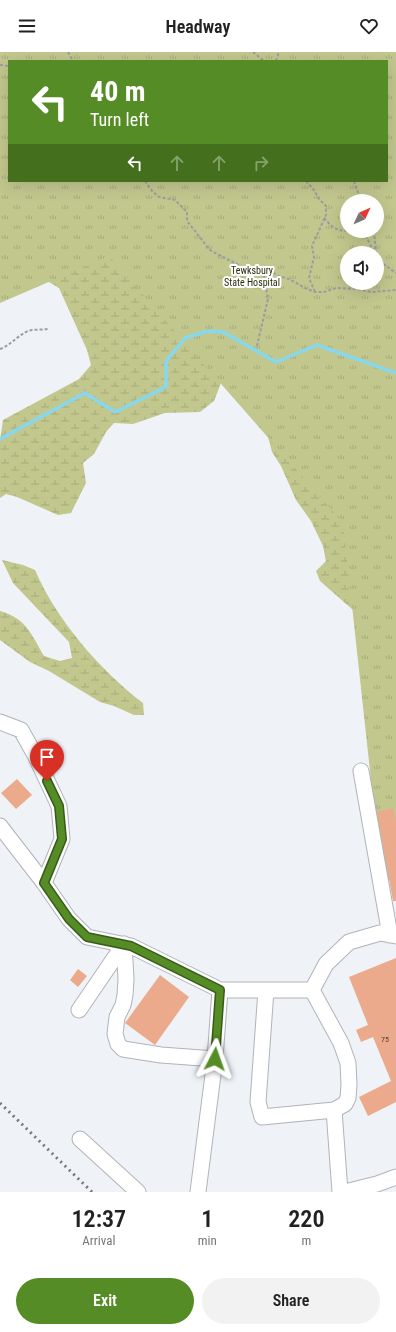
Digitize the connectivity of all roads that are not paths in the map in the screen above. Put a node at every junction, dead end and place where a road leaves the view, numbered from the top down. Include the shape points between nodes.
1 (0, 722) edge
2 (361, 771) dead end
3 (0, 826) edge
4 (44, 883) junction
5 (393, 935) edge
6 (124, 944) junction
7 (220, 990) junction
8 (266, 990) junction
9 (312, 990) junction
10 (79, 1010) dead end
11 (215, 1059) junction
12 (334, 1110) junction
13 (80, 1139) dead end
14 (396, 1177) edge
15 (138, 1192) edge
16 (198, 1192) edge
17 (340, 1192) edge
18 (345, 1192) edge

1 - 4 lane via 21,730 59,806 62,839
2 - 5 lane
3 - 4 lane
4 - 6 lane via 69,919 87,937
5 - 9 lane via 380,933 350,942 326,964
6 - 7 lane
6 - 10 lane
6 - 11 lane via 126,979 123,1005 117,1017 115,1034 118,1044 123,1049 161,1055
7 - 8 lane
7 - 11 lane
8 - 9 lane
8 - 12 lane via 258,1102 262,1117
9 - 12 lane via 341,1043 348,1063 348,1098 345,1104
11 - 16 lane
12 - 17 lane
13 - 15 lane
14 - 18 lane

